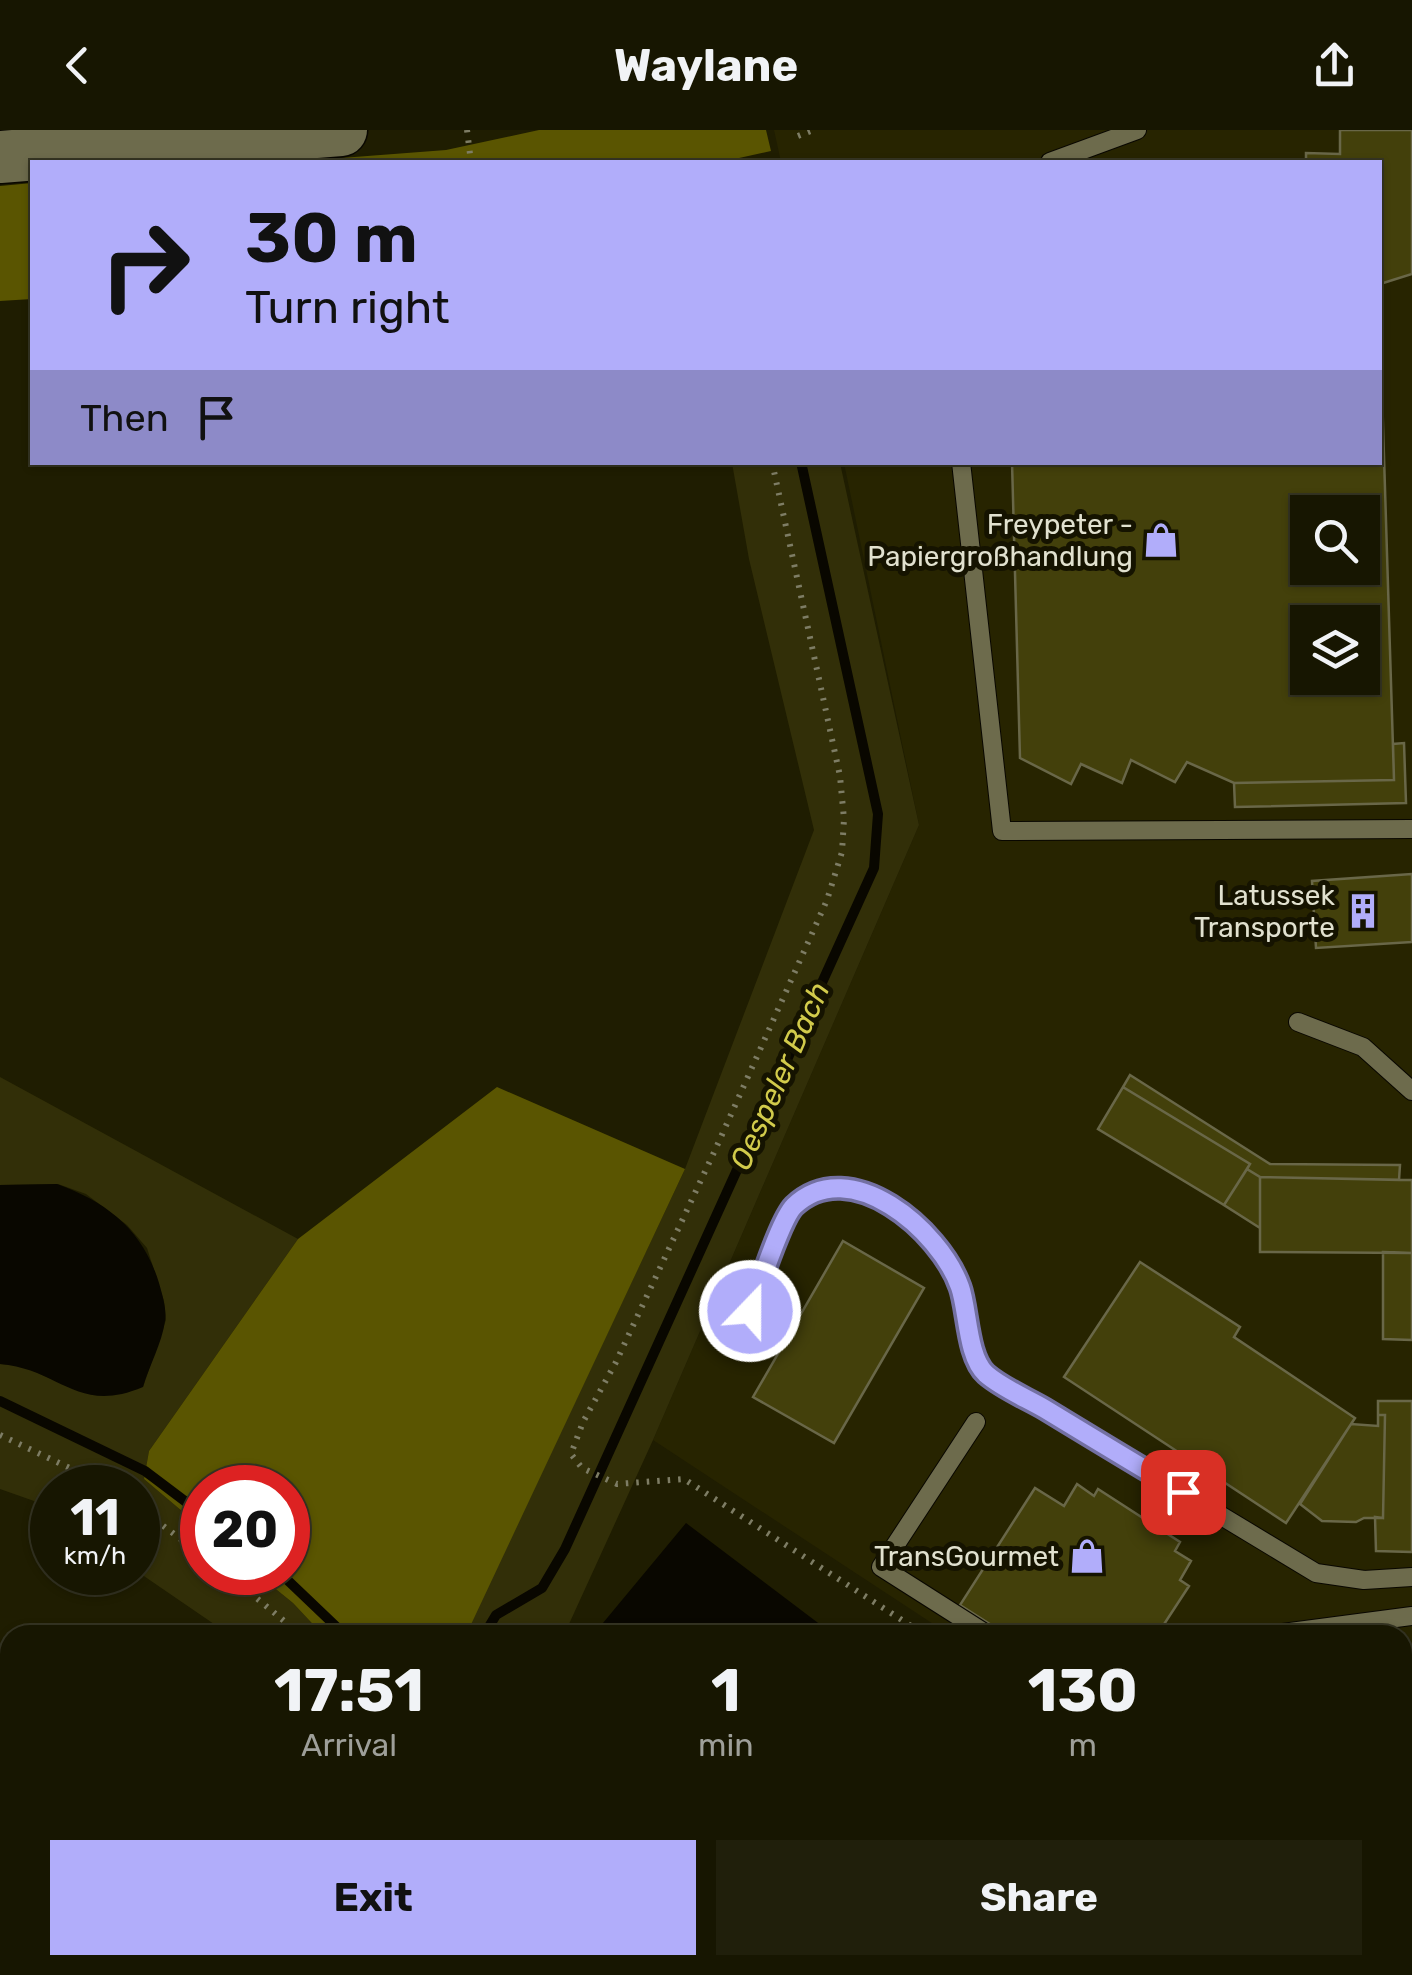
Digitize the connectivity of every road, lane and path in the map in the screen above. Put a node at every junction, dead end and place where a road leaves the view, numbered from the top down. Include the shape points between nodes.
1 (341, 130) edge
2 (467, 130) edge
3 (813, 130) edge
4 (1137, 130) edge
5 (798, 136) dead end
6 (0, 157) edge
7 (471, 160) edge
8 (1055, 160) edge
9 (773, 465) edge
10 (961, 465) edge
11 (1412, 829) edge
12 (1298, 1022) dead end
13 (1412, 1090) edge
14 (750, 1311) dead end
15 (976, 1422) dead end
16 (0, 1435) edge
17 (63, 1465) edge
18 (160, 1523) edge
19 (180, 1538) edge
20 (1412, 1577) edge
21 (253, 1595) edge
22 (1412, 1616) edge
23 (289, 1625) edge
24 (910, 1625) edge
25 (972, 1625) edge
26 (1343, 1625) edge

1 - 6 street
2 - 7 path
3 - 5 path
4 - 8 lane
9 - 24 path via 840,776 842,852 716,1148 571,1454 582,1468 616,1484 684,1479
10 - 11 lane via 1002,831
12 - 13 lane via 1363,1047
14 - 20 lane via 790,1209 813,1191 849,1187 892,1205 936,1242 960,1286 983,1372 1316,1573
15 - 25 lane via 881,1567
16 - 17 path
18 - 19 path
21 - 23 path
22 - 26 lane

